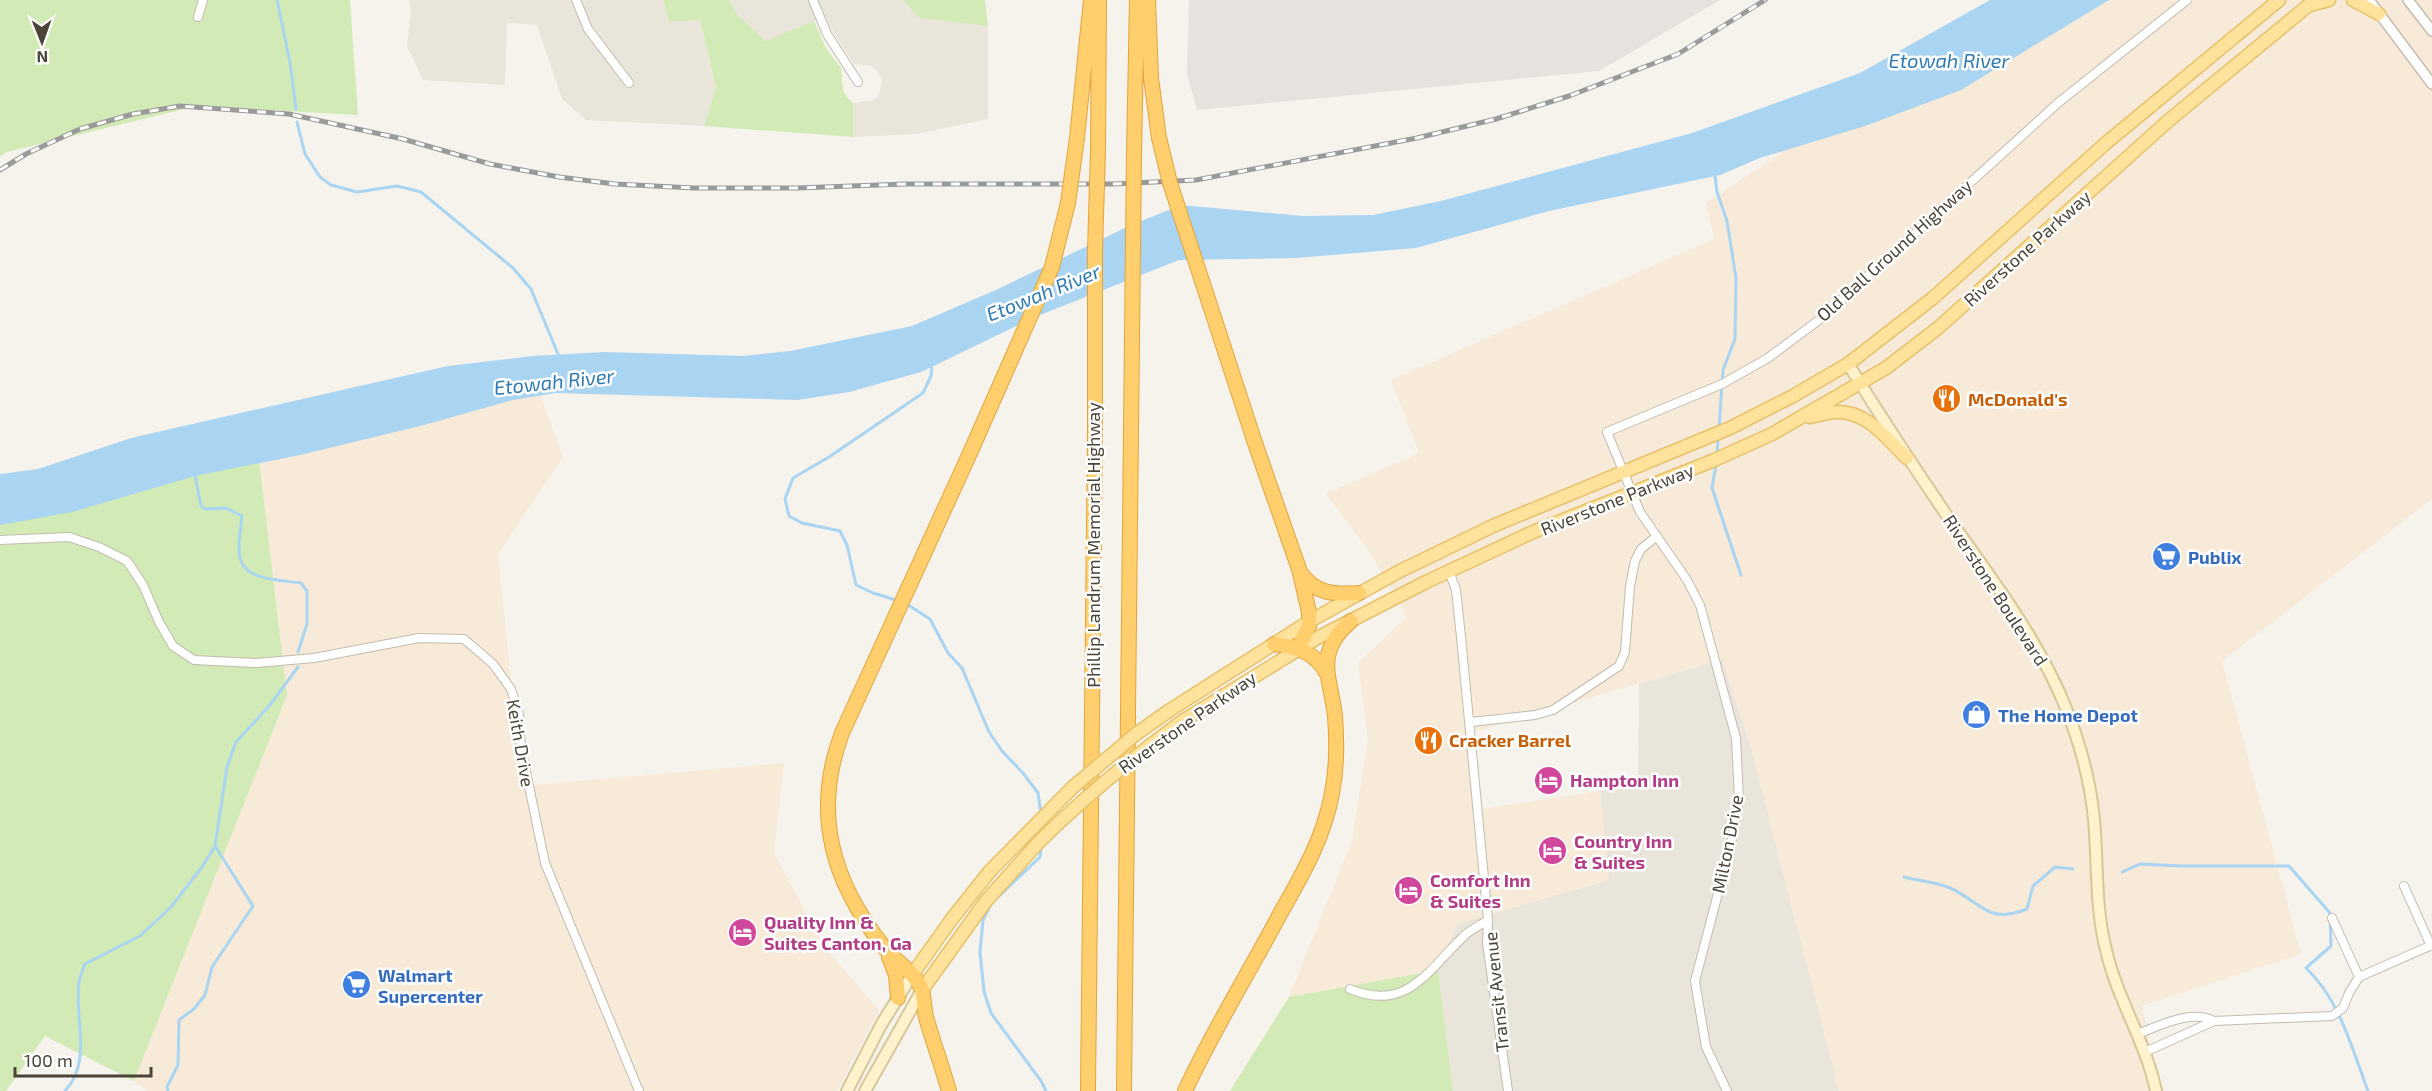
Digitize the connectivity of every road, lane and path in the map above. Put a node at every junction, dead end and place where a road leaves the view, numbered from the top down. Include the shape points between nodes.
1 (203, 0) edge
2 (576, 0) edge
3 (813, 0) edge
4 (1091, 0) edge
5 (1099, 0) edge
6 (1137, 0) edge
7 (1148, 0) edge
8 (2187, 0) edge
9 (2279, 0) edge
10 (2329, 0) edge
11 (2353, 0) edge
12 (2369, 0) edge
13 (2408, 0) edge
14 (2312, 3) edge
15 (2379, 14) junction
16 (198, 17) dead end
17 (2432, 31) edge
18 (858, 81) dead end
19 (629, 83) dead end
20 (2432, 84) edge
21 (1848, 364) junction
22 (1860, 384) junction
23 (1803, 418) junction
24 (1907, 458) junction
25 (1624, 471) junction
26 (1633, 493) junction
27 (1657, 536) junction
28 (0, 540) edge
29 (1299, 569) junction
30 (1449, 571) junction
31 (1359, 593) junction
32 (1310, 621) junction
33 (1351, 621) junction
34 (1274, 644) junction
35 (1298, 648) junction
36 (1327, 674) junction
37 (1471, 722) junction
38 (2404, 886) dead end
39 (2332, 918) dead end
40 (1488, 920) junction
41 (2432, 945) edge
42 (885, 949) junction
43 (912, 975) junction
44 (2359, 977) junction
45 (1350, 988) dead end
46 (922, 990) junction
47 (898, 998) junction
48 (2214, 1021) junction
49 (2137, 1034) junction
50 (2145, 1052) junction
51 (639, 1091) edge
52 (847, 1091) edge
53 (864, 1091) edge
54 (949, 1091) edge
55 (1088, 1091) edge
56 (1124, 1091) edge
57 (1185, 1091) edge
58 (1508, 1091) edge
59 (1727, 1091) edge
60 (2156, 1091) edge

1 - 16 street
2 - 19 street via 588,29
3 - 18 street via 827,34
4 - 42 highway, bridge via 1068,203 1052,267 831,768 828,799 832,851 855,908
5 - 55 highway, Phillip Landrum Memorial Highway, bridge
6 - 56 highway, Phillip Landrum Memorial Highway, bridge
7 - 29 highway, bridge via 1151,78 1159,138 1174,198
8 - 25 street, Old Ball Ground Highway via 2058,103 1841,300 1768,358 1722,384 1607,432
9 - 21 main road, Riverstone Parkway via 2106,143 1911,317
10 - 14 main road
11 - 15 main road
12 - 15 street
13 - 17 street
14 - 22 main road, Riverstone Parkway via 2168,121 1938,328
15 - 20 street
21 - 22 main road, Riverstone Boulevard
21 - 25 main road, Riverstone Parkway via 1730,428
22 - 23 main road, Riverstone Parkway
22 - 24 main road, Riverstone Boulevard
23 - 24 main road via 1838,412 1856,415 1869,421
23 - 26 main road, Riverstone Parkway
24 - 49 main road, Riverstone Boulevard via 2035,645 2073,724 2092,800 2105,949
25 - 26 street, Milton Drive
25 - 31 main road, Riverstone Parkway via 1492,527
26 - 27 street, Milton Drive via 1640,512
26 - 30 main road, Riverstone Parkway via 1533,532
27 - 37 street via 1638,554 1630,582 1625,652 1619,666 1553,710
27 - 59 street, Milton Drive via 1700,605 1736,738 1739,800 1695,981 1706,1047
28 - 51 street, Keith Drive via 69,537 127,561 173,646 194,660 257,663 314,658 419,638 464,639 493,664 511,689 519,714 523,761 545,863
29 - 31 highway via 1311,584 1325,592
29 - 32 highway
30 - 33 main road, Riverstone Parkway
30 - 37 street, Transit Avenue via 1456,590
31 - 32 main road, Riverstone Parkway
32 - 34 main road, Riverstone Parkway
32 - 35 highway
33 - 35 main road, Riverstone Parkway
33 - 36 highway via 1330,646
34 - 35 highway
34 - 43 main road, Riverstone Parkway, bridge via 1170,710 1112,753 990,871
35 - 36 highway via 1314,656
35 - 46 main road, Riverstone Parkway, bridge via 1181,722 1114,772 1037,844 979,910
36 - 57 highway via 1337,756 1325,823 1309,862
37 - 40 street, Transit Avenue
38 - 41 street
39 - 44 street
40 - 45 street via 1467,933 1412,987 1390,997 1369,997
40 - 58 street, Transit Avenue via 1487,943
41 - 44 street
42 - 43 highway
42 - 47 highway via 896,975
43 - 46 highway
43 - 47 main road
44 - 48 street via 2343,1008 2332,1016
46 - 53 main road
46 - 54 highway
47 - 52 main road
48 - 49 street via 2203,1015
48 - 50 street
49 - 50 main road, Riverstone Boulevard
50 - 60 main road, Riverstone Boulevard

